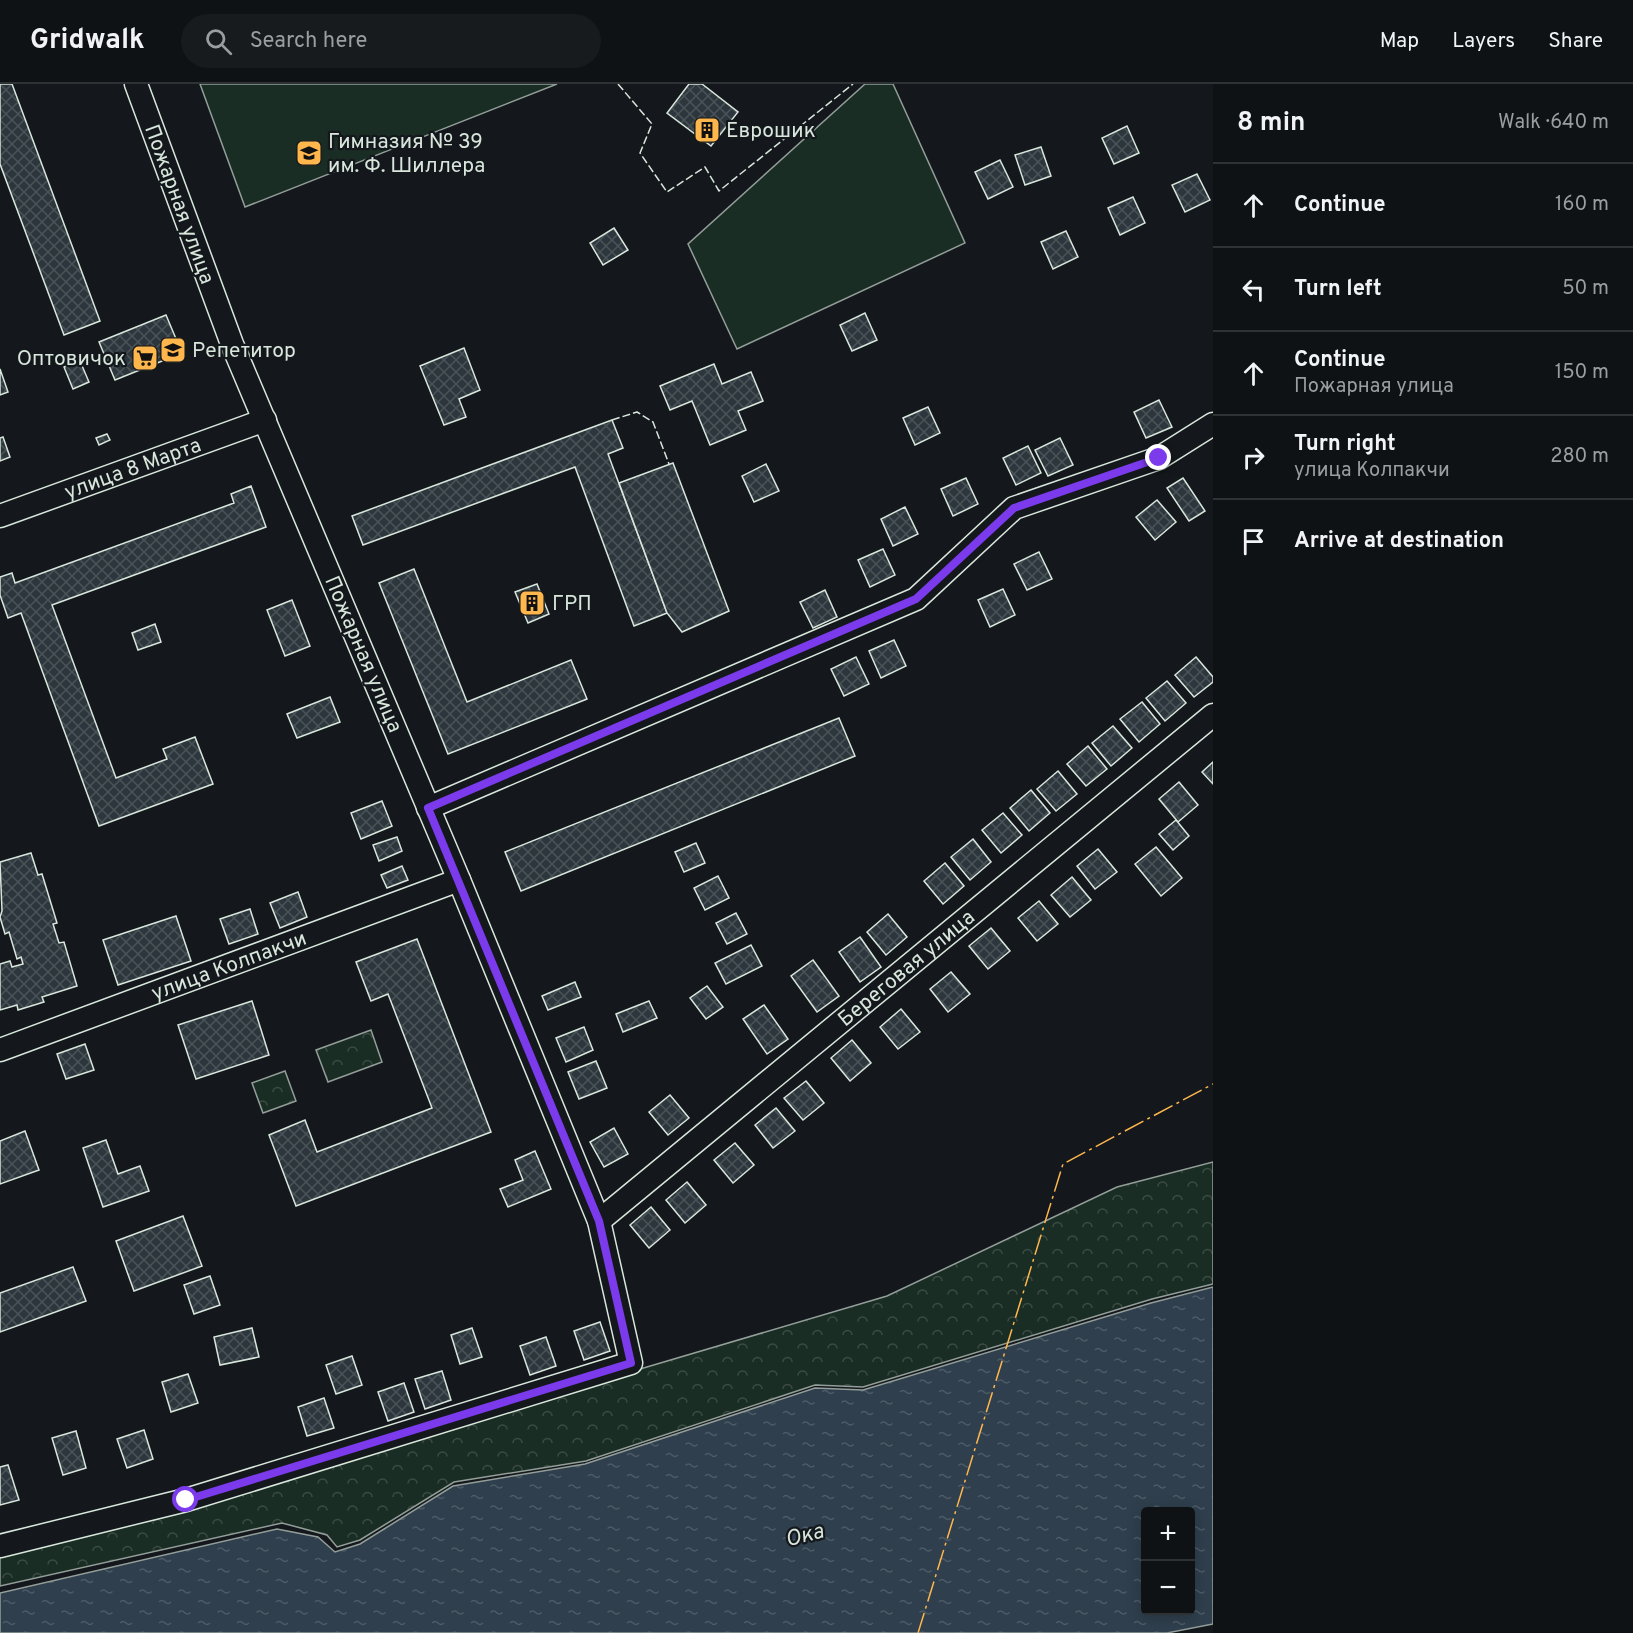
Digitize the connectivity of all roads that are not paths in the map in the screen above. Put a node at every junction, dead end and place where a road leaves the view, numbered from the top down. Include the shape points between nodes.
1 (136, 84) edge
2 (265, 420) junction
3 (1213, 424) edge
4 (0, 516) edge
5 (1213, 715) edge
6 (428, 808) junction
7 (459, 880) junction
8 (0, 1050) edge
9 (599, 1221) junction
10 (0, 1546) edge

1 - 2 street, Пожарная улица via 221,315
2 - 4 street, улица 8 Марта
2 - 6 street, Пожарная улица
3 - 6 street via 1159,458 1014,508 916,599
5 - 9 street, Береговая улица
6 - 7 street, Пожарная улица
7 - 8 street, улица Колпакчи
7 - 9 street, Пожарная улица
9 - 10 street, Пожарная улица via 631,1363 186,1500

